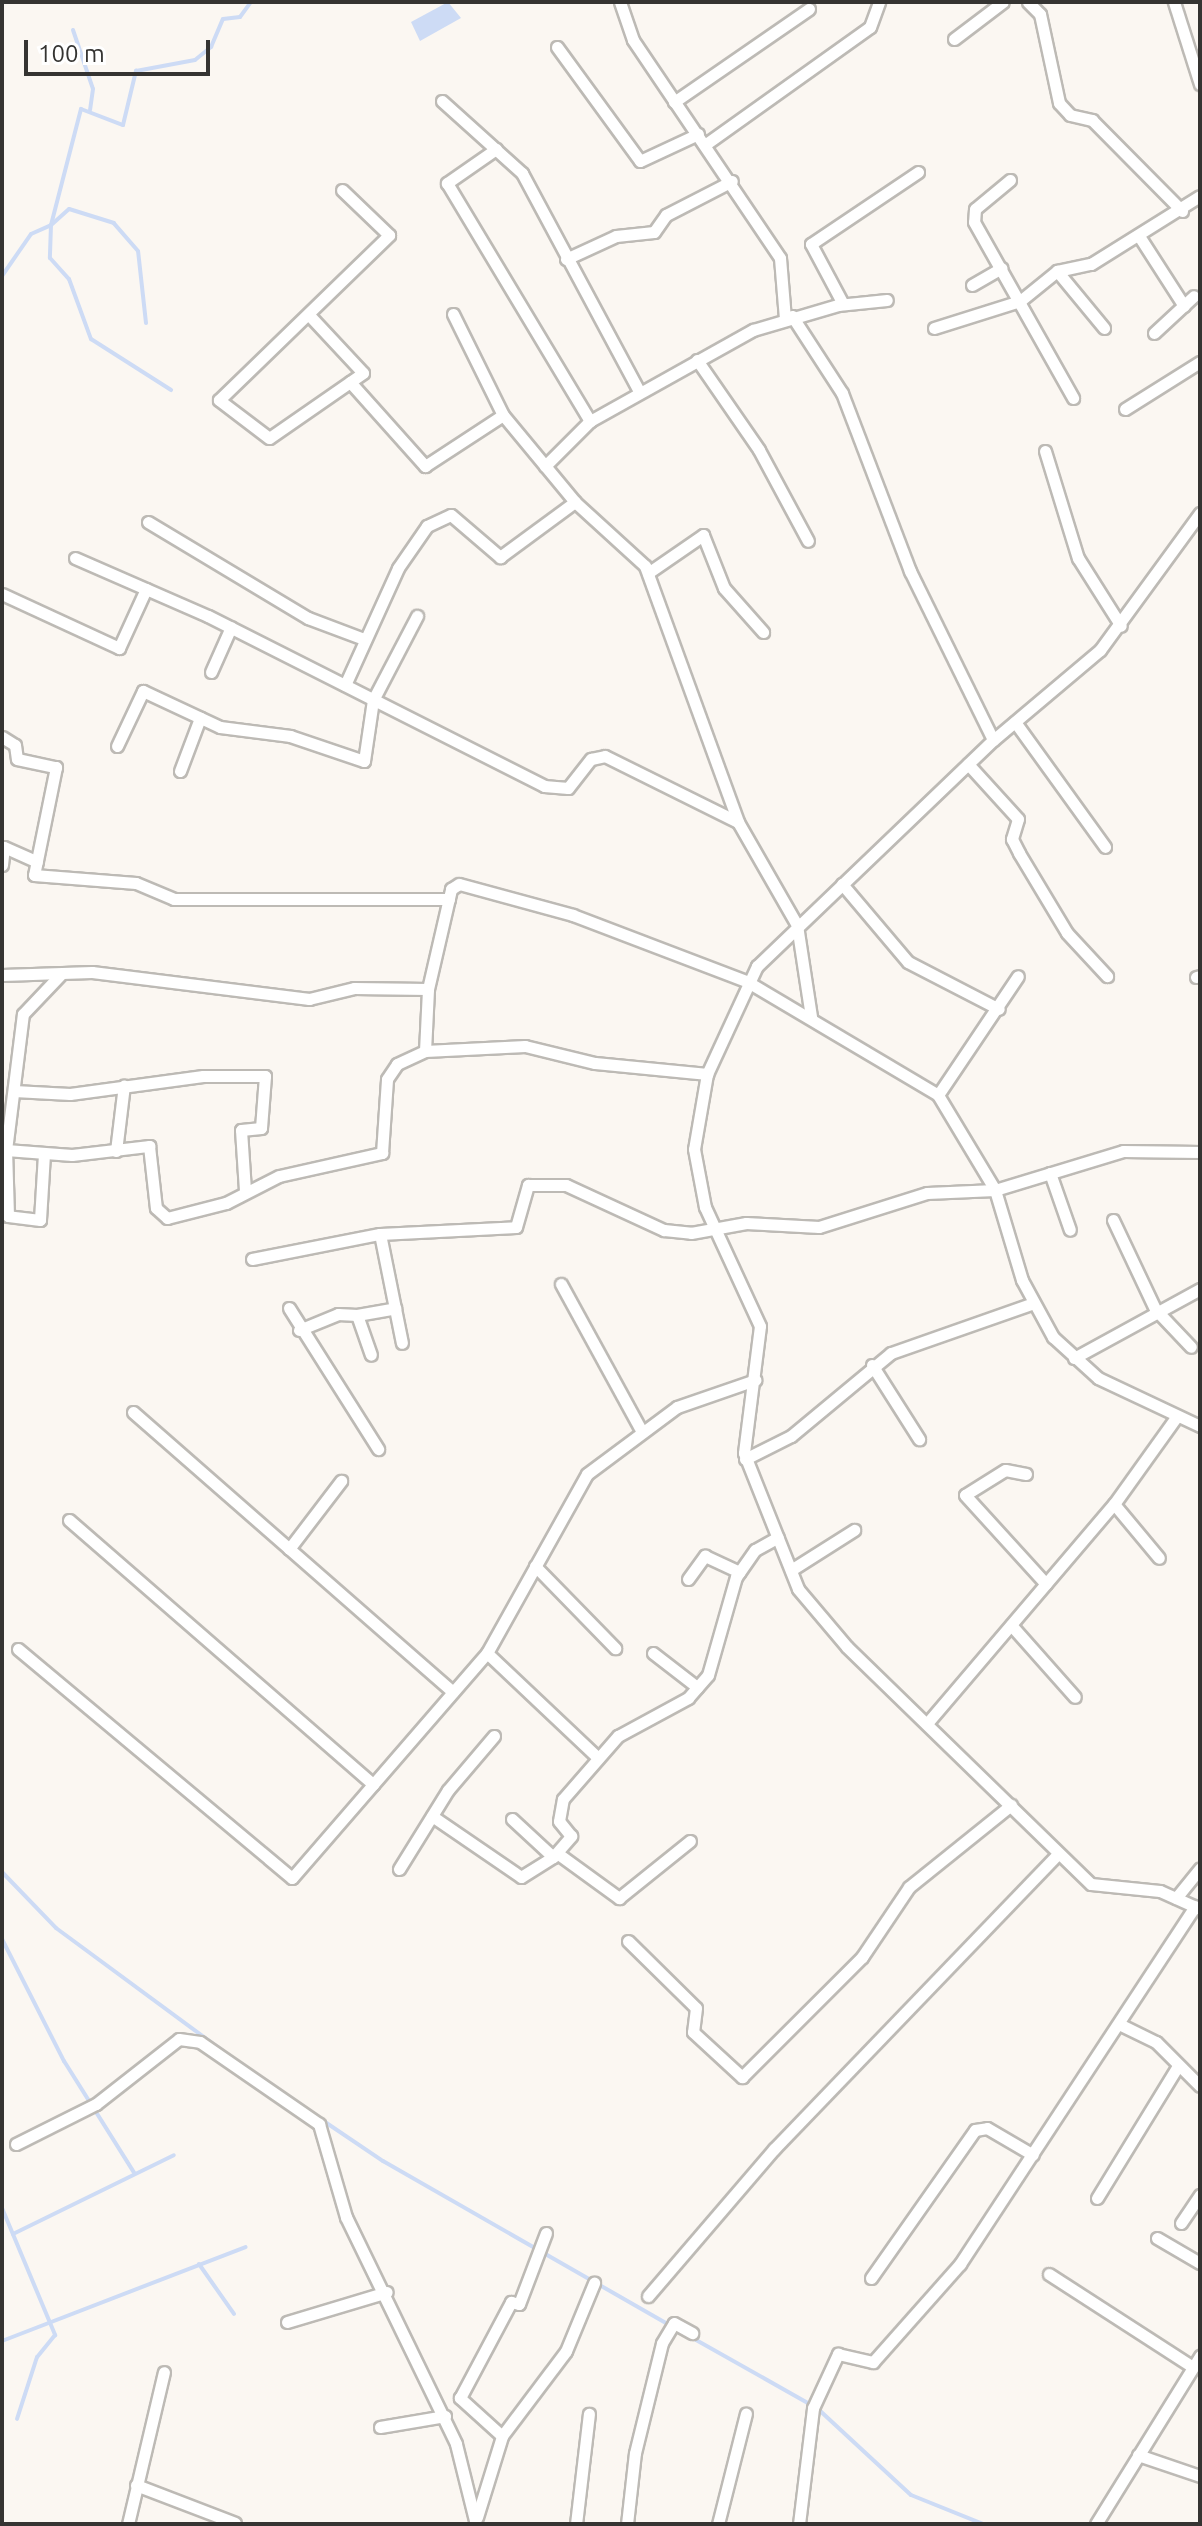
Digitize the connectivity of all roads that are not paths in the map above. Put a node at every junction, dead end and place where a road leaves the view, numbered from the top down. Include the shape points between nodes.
1 (620, 2) edge
2 (879, 2) edge
3 (1003, 2) edge
4 (1028, 2) edge
5 (1174, 2) edge
6 (809, 9) dead end
7 (954, 39) dead end
8 (557, 47) dead end
9 (1200, 84) edge
10 (442, 101) dead end
11 (674, 102) junction
12 (698, 134) junction
13 (706, 144) junction
14 (496, 149) junction
15 (918, 172) dead end
16 (1010, 180) dead end
17 (732, 181) junction
18 (342, 190) dead end
19 (1200, 196) edge
20 (1182, 211) junction
21 (1139, 236) junction
22 (566, 259) junction
23 (1001, 268) junction
24 (1057, 271) junction
25 (972, 285) dead end
26 (1194, 296) dead end
27 (887, 300) dead end
28 (1020, 301) junction
29 (843, 304) junction
30 (1184, 306) junction
31 (453, 314) dead end
32 (309, 315) junction
33 (788, 317) junction
34 (934, 328) dead end
35 (1104, 328) dead end
36 (1154, 333) dead end
37 (697, 360) junction
38 (1200, 362) edge
39 (350, 382) junction
40 (639, 391) junction
41 (1073, 398) dead end
42 (1125, 409) dead end
43 (503, 415) junction
44 (590, 421) junction
45 (1045, 451) dead end
46 (545, 466) junction
47 (575, 502) junction
48 (1200, 513) edge
49 (148, 522) dead end
50 (808, 541) dead end
51 (75, 558) dead end
52 (648, 573) junction
53 (146, 589) junction
54 (2, 594) edge
55 (417, 616) dead end
56 (1121, 626) junction
57 (231, 627) junction
58 (763, 632) dead end
59 (364, 639) junction
60 (211, 672) dead end
61 (345, 685) junction
62 (373, 700) junction
63 (200, 718) junction
64 (1015, 722) junction
65 (2, 737) edge
66 (993, 740) junction
67 (117, 746) dead end
68 (968, 764) junction
69 (180, 771) dead end
70 (738, 822) junction
71 (1105, 847) dead end
72 (37, 862) junction
73 (2, 865) edge
74 (842, 884) junction
75 (449, 899) junction
76 (797, 925) junction
77 (61, 974) junction
78 (2, 975) edge
79 (1018, 976) dead end
80 (1107, 976) dead end
81 (748, 982) junction
82 (428, 989) junction
83 (999, 1009) junction
84 (811, 1017) junction
85 (425, 1051) junction
86 (707, 1074) junction
87 (124, 1085) junction
88 (14, 1091) junction
89 (938, 1095) junction
90 (6, 1150) junction
91 (116, 1151) junction
92 (1200, 1152) edge
93 (44, 1154) junction
94 (1050, 1173) junction
95 (995, 1190) junction
96 (245, 1191) junction
97 (1113, 1220) dead end
98 (1070, 1230) dead end
99 (716, 1231) junction
100 (380, 1234) junction
101 (252, 1259) dead end
102 (561, 1284) dead end
103 (1200, 1289) edge
104 (1034, 1303) junction
105 (289, 1308) dead end
106 (395, 1308) junction
107 (1155, 1309) junction
108 (357, 1315) junction
109 (299, 1330) junction
110 (402, 1343) dead end
111 (1191, 1347) dead end
112 (371, 1355) dead end
113 (1074, 1358) junction
114 (872, 1365) junction
115 (755, 1380) junction
116 (133, 1412) dead end
117 (1177, 1416) junction
118 (1200, 1426) edge
119 (641, 1430) junction
120 (919, 1439) dead end
121 (378, 1449) dead end
122 (745, 1459) junction
123 (1026, 1474) dead end
124 (341, 1481) dead end
125 (1114, 1504) junction
126 (69, 1520) dead end
127 (854, 1530) dead end
128 (778, 1537) junction
129 (289, 1549) junction
130 (1159, 1558) dead end
131 (535, 1566) junction
132 (791, 1570) junction
133 (739, 1572) junction
134 (688, 1579) dead end
135 (1046, 1584) junction
136 (1011, 1625) junction
137 (615, 1648) dead end
138 (18, 1649) dead end
139 (487, 1653) junction
140 (653, 1653) dead end
141 (697, 1687) junction
142 (453, 1692) junction
143 (1075, 1697) dead end
144 (929, 1721) junction
145 (494, 1736) dead end
146 (596, 1756) junction
147 (373, 1784) junction
148 (1011, 1805) junction
149 (432, 1816) junction
150 (512, 1819) dead end
151 (690, 1841) dead end
152 (555, 1855) junction
153 (1056, 1856) junction
154 (1200, 1868) edge
155 (399, 1869) dead end
156 (1176, 1898) junction
157 (1198, 1908) edge
158 (628, 1941) dead end
159 (1121, 2025) junction
160 (1178, 2066) junction
161 (1200, 2086) edge
162 (16, 2144) dead end
163 (1033, 2155) junction
164 (1200, 2195) edge
165 (1097, 2198) dead end
166 (1181, 2223) dead end
167 (1157, 2238) dead end
168 (542, 2241) dead end
169 (1200, 2263) edge
170 (1049, 2274) dead end
171 (871, 2278) dead end
172 (594, 2283) dead end
173 (387, 2292) junction
174 (648, 2296) dead end
175 (287, 2322) dead end
176 (692, 2333) dead end
177 (1200, 2356) edge
178 (1193, 2367) junction
179 (164, 2372) dead end
180 (746, 2413) dead end
181 (589, 2414) dead end
182 (445, 2416) junction
183 (380, 2427) dead end
184 (502, 2436) junction
185 (1138, 2455) junction
186 (1200, 2476) edge
187 (136, 2485) junction
188 (477, 2520) edge
189 (235, 2523) edge
190 (128, 2524) edge
191 (576, 2524) edge
192 (627, 2524) edge
193 (718, 2524) edge
194 (799, 2524) edge
195 (1096, 2524) edge

1 - 11 street via 633,40
2 - 13 street via 870,27
3 - 7 street
4 - 20 street via 1040,14 1059,103 1070,115 1092,120
5 - 9 street
6 - 11 street
8 - 12 street via 640,161
10 - 14 street
11 - 12 street
12 - 13 street
13 - 17 street
14 - 22 street via 522,173
14 - 44 street via 447,183
15 - 29 street via 811,244
16 - 23 street via 973,215
17 - 22 street via 666,215 654,232 616,236
17 - 33 street via 780,258
18 - 32 street via 389,235
19 - 20 street
20 - 21 street
21 - 24 street via 1091,264
21 - 30 street
22 - 40 street
23 - 25 street
23 - 28 street
24 - 28 street
24 - 35 street
26 - 30 street
27 - 29 street
28 - 34 street
28 - 41 street
29 - 33 street
30 - 36 street
31 - 43 street
32 - 39 street via 363,373
32 - 39 street via 219,400 269,438
33 - 37 street
33 - 66 street via 842,393 910,571
37 - 40 street
37 - 50 street via 759,450
38 - 42 street
39 - 43 street via 425,466
40 - 44 street
43 - 46 street
44 - 46 street
45 - 56 street via 1078,558
46 - 47 street
47 - 52 street via 634,550
47 - 59 street via 500,557 451,515 427,526
48 - 56 street
49 - 59 street via 308,618
51 - 53 street
52 - 58 street via 703,535 724,588
52 - 70 street
53 - 54 street via 119,648
53 - 57 street
55 - 62 street
56 - 64 street
57 - 60 street
57 - 61 street
59 - 61 street
61 - 62 street
62 - 63 street via 364,761
62 - 70 street via 544,786 568,788 591,759 605,756
63 - 67 street via 143,691
63 - 69 street
64 - 66 street
64 - 71 street
65 - 72 street via 15,745 17,759 56,767
66 - 68 street
68 - 74 street
68 - 80 street via 1018,819 1012,839 1019,853 1067,933
70 - 76 street
72 - 73 street via 4,847
72 - 75 street via 34,875 136,883 174,899
74 - 76 street
74 - 83 street via 908,962
75 - 81 street via 451,889 469,883
75 - 82 street
76 - 81 street
76 - 84 street
77 - 78 street
77 - 82 street via 309,999 354,988
77 - 88 street via 23,1014
79 - 83 street
81 - 84 street
81 - 86 street
82 - 85 street
83 - 89 street
84 - 89 street
85 - 86 street via 525,1046 595,1063
85 - 96 street via 397,1064 387,1079 382,1153 279,1176
86 - 99 street via 694,1149
87 - 88 street via 70,1094
87 - 91 street
87 - 96 street via 265,1076 261,1128 241,1130
88 - 90 street
89 - 95 street
90 - 93 street
90 - 93 street via 8,1216 40,1220
91 - 93 street
91 - 96 street via 149,1146 156,1208 167,1218
92 - 94 street via 1123,1151
94 - 95 street
94 - 98 street
95 - 99 street via 927,1193 819,1227 746,1223
95 - 104 street
97 - 107 street
99 - 100 street via 664,1230 593,1193 540,1184 525,1188 516,1227
99 - 115 street via 760,1326
100 - 101 street
100 - 106 street
102 - 119 street
103 - 107 street
104 - 113 street
104 - 114 street via 946,1329
105 - 109 street
106 - 108 street
106 - 110 street
107 - 111 street
107 - 113 street
108 - 109 street via 338,1314
108 - 112 street
109 - 121 street
113 - 117 street via 1098,1378
114 - 120 street
114 - 122 street via 791,1436
115 - 119 street via 711,1391
115 - 122 street
116 - 129 street
117 - 118 street
117 - 125 street
119 - 131 street via 587,1474
122 - 128 street
123 - 135 street via 1005,1470 965,1495
124 - 129 street
125 - 130 street
125 - 135 street
126 - 147 street
127 - 132 street
128 - 132 street
128 - 133 street via 755,1550
129 - 142 street
131 - 137 street
131 - 139 street
132 - 144 street via 798,1589 847,1647
133 - 134 street via 705,1556
133 - 141 street via 708,1675
135 - 136 street
136 - 143 street
136 - 144 street
138 - 147 street via 292,1878
139 - 142 street
139 - 146 street
140 - 141 street
141 - 146 street
142 - 147 street
144 - 148 street
145 - 149 street
146 - 152 street via 563,1799 559,1821 571,1836
148 - 153 street
148 - 158 street via 909,1887 862,1957 742,2077 693,2032 696,2008
149 - 152 street via 521,1877
149 - 155 street
150 - 152 street
151 - 152 street via 619,1898
153 - 156 street via 1091,1884
153 - 174 street via 774,2149
154 - 156 street
156 - 157 street
157 - 159 street
159 - 160 street via 1156,2042
159 - 163 street
160 - 161 street
160 - 165 street
162 - 173 street via 92,2106 179,2039 200,2042 319,2124 346,2217
163 - 171 street via 987,2128 975,2130
163 - 194 street via 909,2324 870,2364 838,2354 814,2406
164 - 166 street
167 - 169 street
168 - 184 street via 519,2304 511,2302 460,2398
170 - 178 street
172 - 184 street via 566,2351
173 - 175 street
173 - 182 street
176 - 192 street via 672,2326 635,2453
177 - 178 street
178 - 185 street
179 - 187 street
180 - 193 street
181 - 191 street
182 - 183 street
182 - 188 street
184 - 188 street
185 - 186 street
185 - 195 street
187 - 189 street
187 - 190 street

